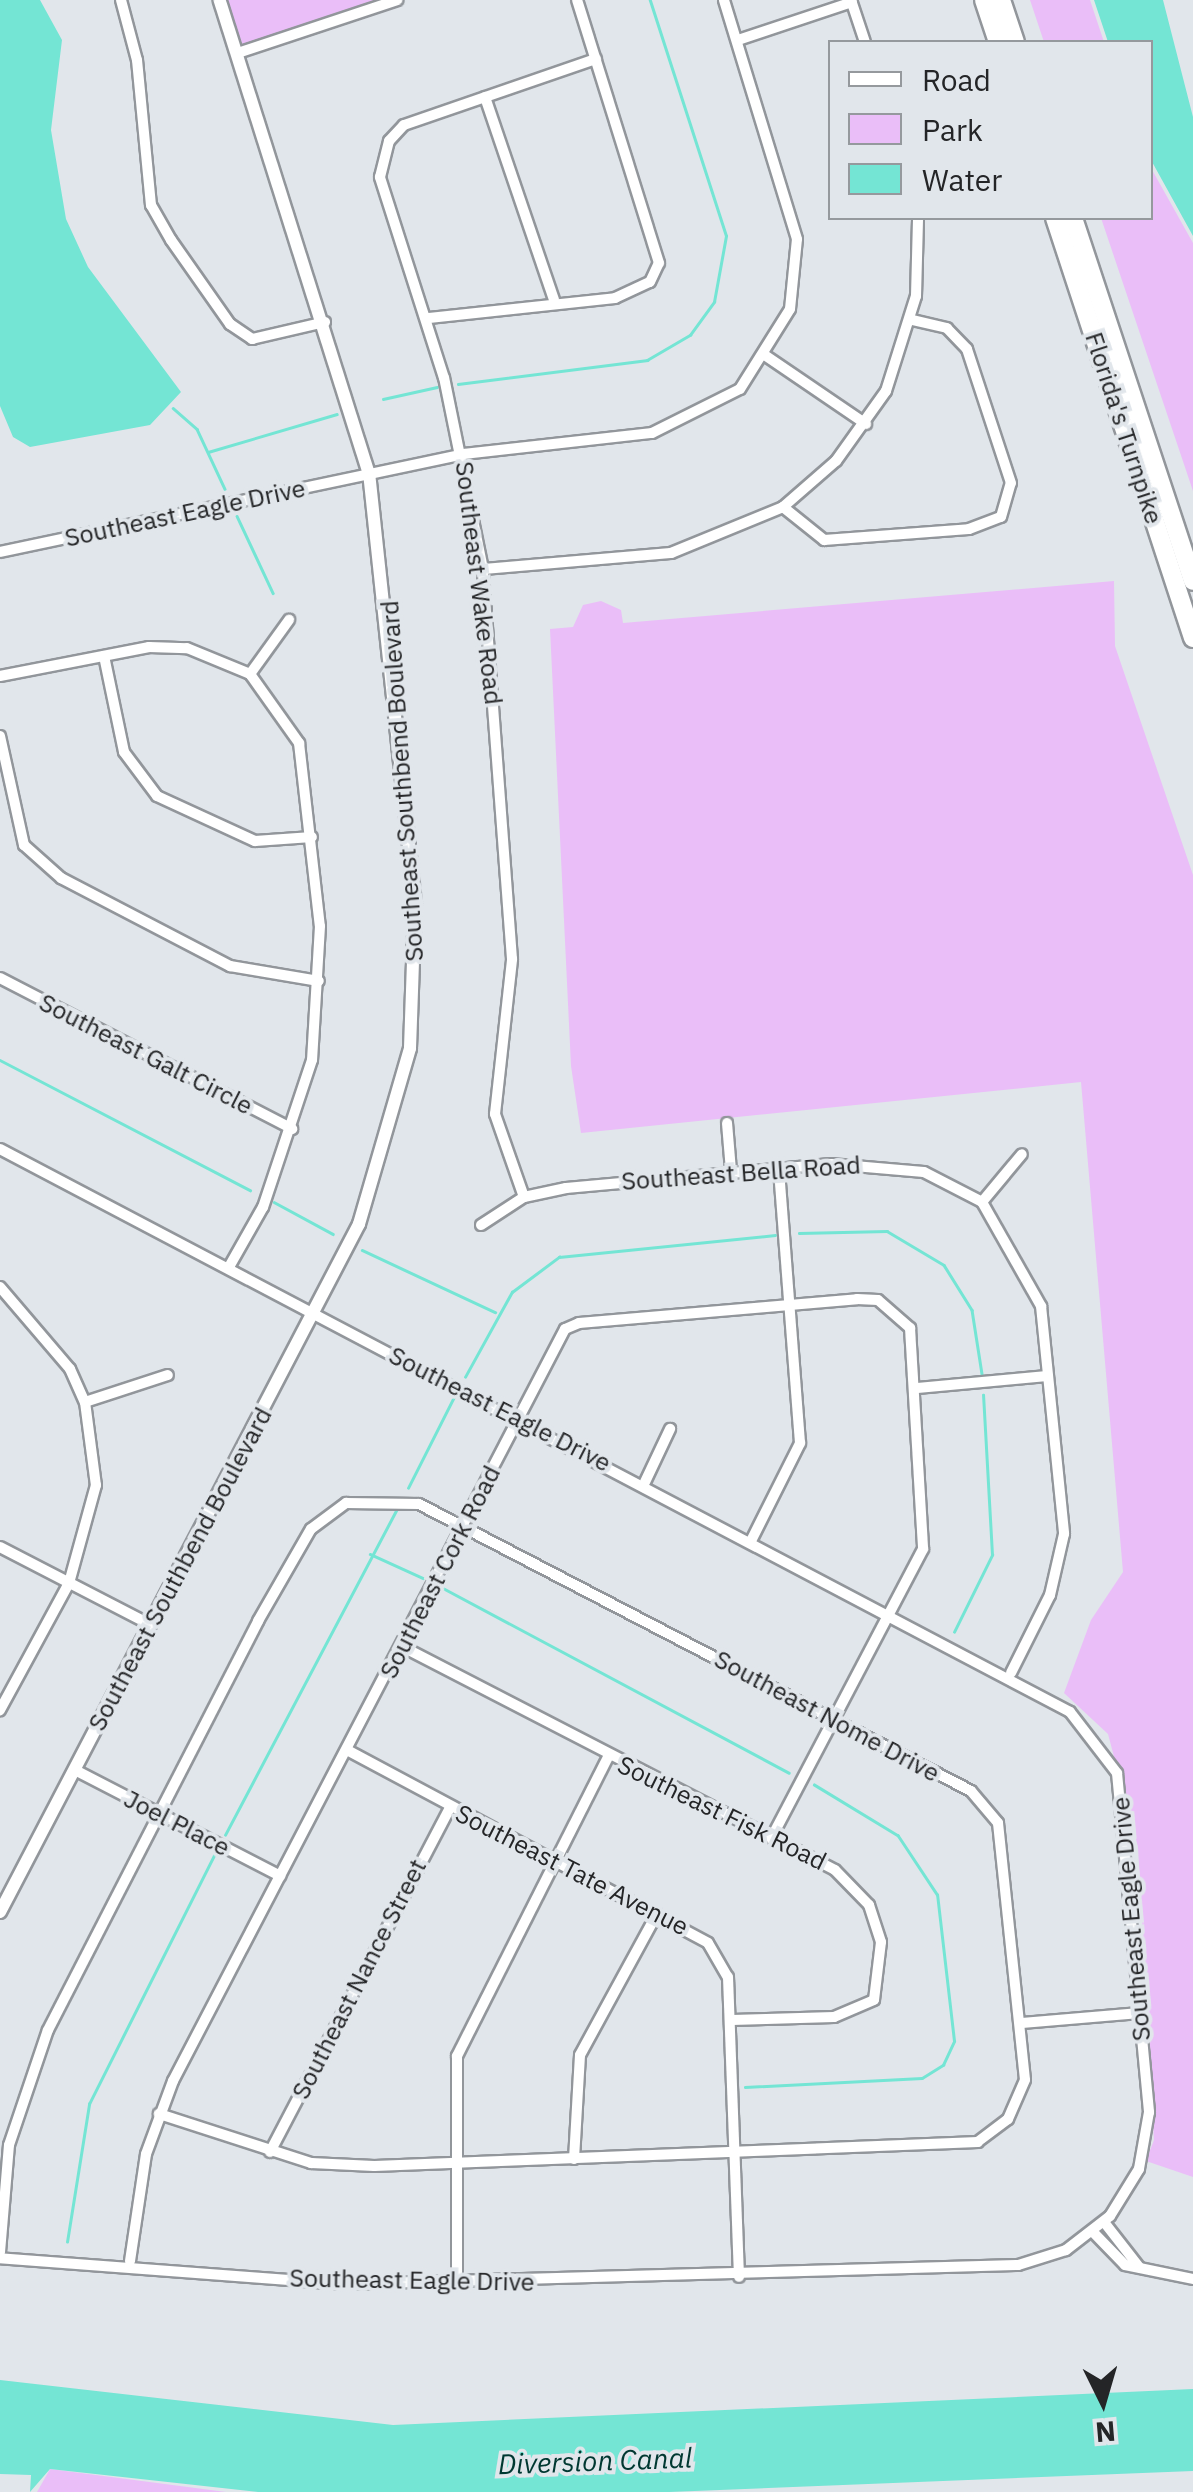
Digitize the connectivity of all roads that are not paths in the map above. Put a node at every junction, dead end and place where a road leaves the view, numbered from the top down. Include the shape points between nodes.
1 (121, 0) edge
2 (220, 0) edge
3 (397, 0) edge
4 (576, 0) edge
5 (724, 0) edge
6 (984, 0) edge
7 (1002, 0) edge
8 (851, 1) edge
9 (738, 40) junction
10 (864, 40) edge
11 (997, 40) edge
12 (1015, 40) edge
13 (238, 52) junction
14 (596, 60) junction
15 (485, 97) junction
16 (918, 220) edge
17 (1056, 220) edge
18 (1074, 220) edge
19 (554, 300) junction
20 (428, 318) junction
21 (912, 320) junction
22 (326, 322) junction
23 (766, 356) junction
24 (866, 424) junction
25 (464, 454) junction
26 (369, 474) junction
27 (783, 507) junction
28 (0, 552) edge
29 (482, 569) junction
30 (1193, 581) edge
31 (289, 620) dead end
32 (1193, 638) edge
33 (104, 656) junction
34 (250, 674) junction
35 (0, 676) edge
36 (0, 736) edge
37 (312, 836) junction
38 (0, 978) edge
39 (319, 980) junction
40 (727, 1123) dead end
41 (292, 1129) junction
42 (0, 1149) edge
43 (1022, 1154) dead end
44 (779, 1168) junction
45 (731, 1171) junction
46 (524, 1198) junction
47 (982, 1202) junction
48 (481, 1225) dead end
49 (229, 1267) junction
50 (0, 1288) edge
51 (790, 1302) junction
52 (313, 1312) junction
53 (168, 1375) dead end
54 (1047, 1376) junction
55 (917, 1388) junction
56 (86, 1402) junction
57 (518, 1418) junction
58 (670, 1429) dead end
59 (645, 1482) junction
60 (464, 1528) junction
61 (751, 1542) junction
62 (0, 1546) edge
63 (69, 1583) junction
64 (888, 1614) junction
65 (151, 1625) junction
66 (403, 1647) junction
67 (1011, 1674) junction
68 (0, 1710) edge
69 (834, 1719) junction
70 (348, 1750) junction
71 (608, 1756) junction
72 (75, 1770) junction
73 (450, 1807) junction
74 (159, 1815) junction
75 (771, 1839) junction
76 (552, 1860) junction
77 (280, 1876) junction
78 (0, 1912) edge
79 (657, 1914) junction
80 (1141, 2013) junction
81 (732, 2020) junction
82 (1021, 2023) junction
83 (158, 2114) junction
84 (270, 2152) junction
85 (734, 2154) junction
86 (574, 2159) junction
87 (457, 2164) junction
88 (1104, 2222) junction
89 (1093, 2232) junction
90 (1124, 2246) junction
91 (0, 2255) edge
92 (1115, 2255) junction
93 (130, 2261) junction
94 (1140, 2268) junction
95 (739, 2276) junction
96 (1193, 2278) edge
97 (457, 2284) junction

1 - 22 street via 137,60 151,204 188,266 252,339
2 - 13 street, Southeast Southbend Boulevard
3 - 13 street
4 - 14 street
5 - 9 street, Southeast Eagle Drive
6 - 11 highway
7 - 12 highway
8 - 9 street
8 - 10 street
9 - 23 street, Southeast Eagle Drive via 797,239 790,309
13 - 22 street, Southeast Southbend Boulevard
14 - 15 street, Southeast Wake Road
14 - 19 street via 660,263 634,293
15 - 19 street
15 - 20 street, Southeast Wake Road via 404,125 382,158
16 - 21 street
17 - 32 highway, Florida's Turnpike
18 - 30 highway, Florida's Turnpike
19 - 20 street
20 - 25 street, Southeast Wake Road
21 - 24 street
21 - 27 street via 947,328 967,348 1011,483 1006,510 983,527 824,540
22 - 26 street, Southeast Southbend Boulevard
23 - 24 street
23 - 25 street, Southeast Eagle Drive via 740,389 681,424
24 - 27 street
25 - 26 street, Southeast Eagle Drive
25 - 29 street, Southeast Wake Road
26 - 28 street, Southeast Eagle Drive
26 - 52 street, Southeast Southbend Boulevard via 406,797 414,1007 384,1159
27 - 29 street via 671,553
29 - 46 street, Southeast Wake Road via 512,959 495,1114
31 - 34 street
33 - 34 street via 188,648
33 - 35 street
33 - 37 street via 124,752 157,796 256,840
34 - 37 street via 299,743
36 - 39 street via 24,846 61,878 230,966
37 - 39 street
38 - 41 street, Southeast Galt Circle
39 - 41 street via 312,1060
40 - 45 street
41 - 49 street
42 - 49 street, Southeast Eagle Drive
43 - 47 street
44 - 45 street, Southeast Bella Road
44 - 47 street, Southeast Bella Road via 882,1163 924,1172
44 - 51 street
45 - 46 street, Southeast Bella Road
46 - 48 street, Southeast Bella Road
47 - 54 street via 1041,1306
49 - 52 street, Southeast Eagle Drive
50 - 56 street via 60,1350
51 - 55 street, Southeast Cork Road via 878,1300 899,1312
51 - 57 street, Southeast Cork Road via 579,1322 564,1329
51 - 61 street via 800,1443
52 - 57 street, Southeast Eagle Drive
52 - 65 street, Southeast Southbend Boulevard
53 - 56 street
54 - 55 street
54 - 67 street via 1064,1534 1050,1594
55 - 64 street, Southeast Cork Road via 926,1538
56 - 63 street via 96,1485
57 - 59 street, Southeast Eagle Drive
57 - 60 street, Southeast Cork Road
58 - 59 street
59 - 61 street, Southeast Eagle Drive
60 - 66 street, Southeast Cork Road
60 - 69 street, Southeast Nome Drive
60 - 74 street, Southeast Nome Drive via 393,1498 346,1503 311,1529
61 - 64 street, Southeast Eagle Drive
62 - 63 street
63 - 65 street
63 - 68 street
64 - 67 street, Southeast Eagle Drive
64 - 69 street, Southeast Cork Road
65 - 72 street, Southeast Southbend Boulevard
66 - 70 street, Southeast Cork Road
66 - 71 street, Southeast Fisk Road
67 - 80 street, Southeast Eagle Drive via 1070,1712 1117,1773
69 - 75 street, Southeast Cork Road
69 - 82 street, Southeast Nome Drive via 971,1791 998,1823
70 - 73 street, Southeast Tate Avenue
70 - 77 street, Southeast Cork Road
71 - 75 street, Southeast Fisk Road
71 - 76 street
72 - 74 street, Joel Place
72 - 78 street, Southeast Southbend Boulevard
73 - 76 street, Southeast Tate Avenue
73 - 84 street, Southeast Nance Street
74 - 77 street, Joel Place
74 - 91 street, Southeast Nome Drive via 32,2065 9,2144
75 - 81 street, Southeast Fisk Road via 836,1870 868,1905 881,1942 880,1984 854,2012
76 - 79 street, Southeast Tate Avenue
76 - 87 street via 457,2056
77 - 83 street, Southeast Cork Road
79 - 81 street, Southeast Tate Avenue via 694,1932 720,1961
79 - 86 street via 580,2055
80 - 82 street
80 - 88 street, Southeast Eagle Drive via 1146,2145
81 - 85 street, Southeast Tate Avenue
82 - 85 street, Southeast Nome Drive via 1018,2104 978,2142
83 - 84 street, Southeast Nome Drive
83 - 93 street, Southeast Cork Road
84 - 87 street, Southeast Nome Drive via 311,2163
85 - 86 street, Southeast Nome Drive
85 - 95 street, Southeast Tate Avenue
86 - 87 street, Southeast Nome Drive
87 - 97 street
88 - 89 street, Southeast Eagle Drive
88 - 90 street
89 - 92 street
89 - 95 street, Southeast Eagle Drive via 1018,2265
90 - 92 street
90 - 94 street
91 - 93 street, Southeast Eagle Drive
92 - 94 street
93 - 97 street, Southeast Eagle Drive via 342,2284
94 - 96 street
95 - 97 street, Southeast Eagle Drive

